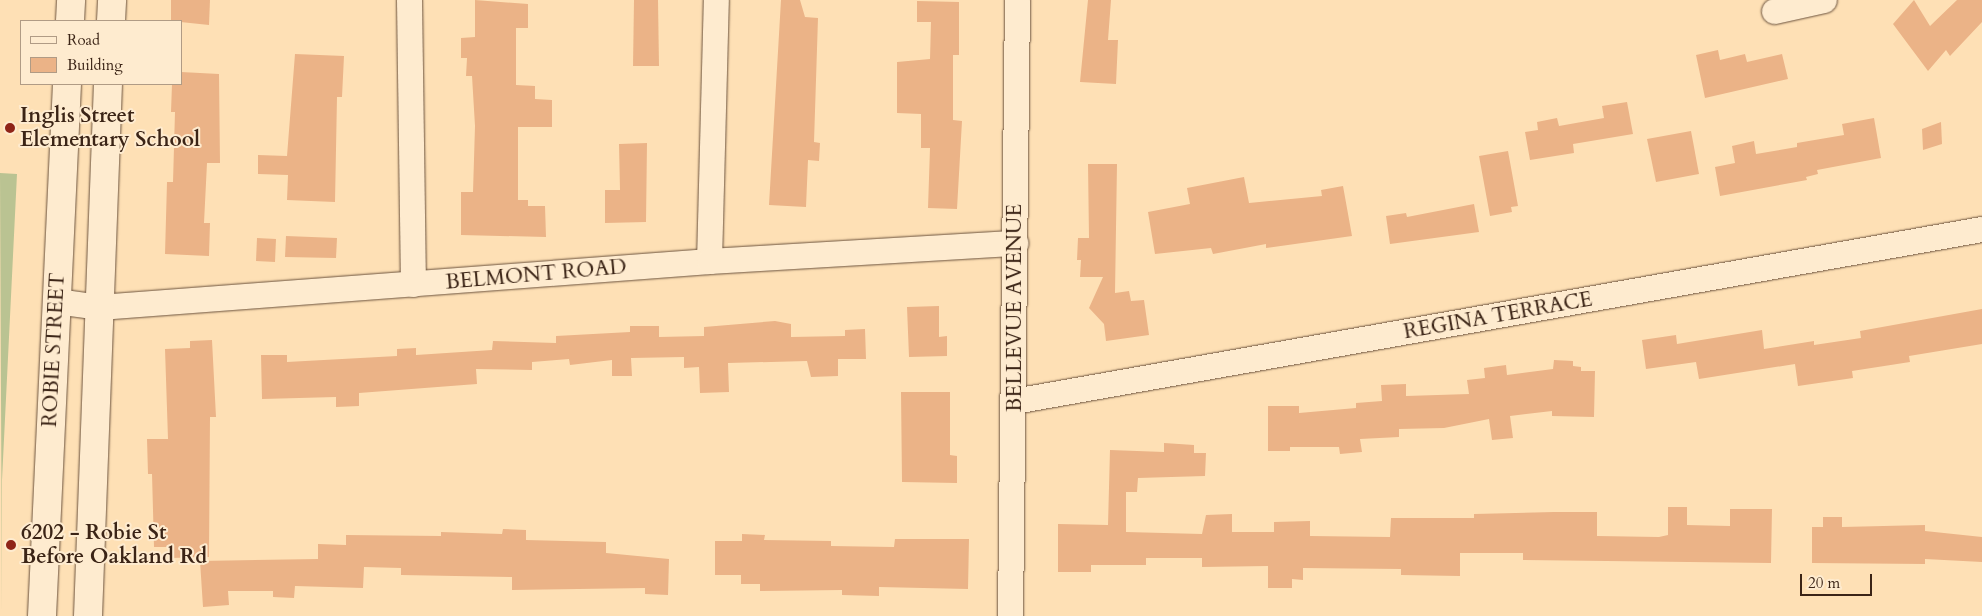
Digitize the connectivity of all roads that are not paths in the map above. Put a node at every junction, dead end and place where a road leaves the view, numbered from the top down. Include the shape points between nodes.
1 (71, 0) edge
2 (112, 0) edge
3 (409, 0) edge
4 (716, 0) edge
5 (1016, 0) edge
6 (1824, 0) edge
7 (1774, 12) dead end
8 (70, 20) edge
9 (111, 20) edge
10 (67, 85) edge
11 (108, 85) edge
12 (1982, 229) edge
13 (1015, 243) junction
14 (709, 261) junction
15 (413, 284) junction
16 (56, 301) junction
17 (99, 307) junction
18 (1014, 402) junction
19 (42, 616) edge
20 (88, 616) edge
21 (1010, 616) edge

1 - 8 main road
2 - 9 main road
3 - 15 street
4 - 14 street
5 - 13 street, BELLEVUE AVENUE
6 - 7 street
10 - 16 main road, ROBIE STREET
11 - 17 main road, ROBIE STREET
12 - 18 street, REGINA TERRACE
13 - 14 street, BELMONT ROAD
13 - 18 street, BELLEVUE AVENUE
14 - 15 street, BELMONT ROAD
15 - 17 street, BELMONT ROAD
16 - 17 street, BELMONT ROAD
16 - 19 main road, ROBIE STREET
17 - 20 main road, ROBIE STREET
18 - 21 street, BELLEVUE AVENUE

